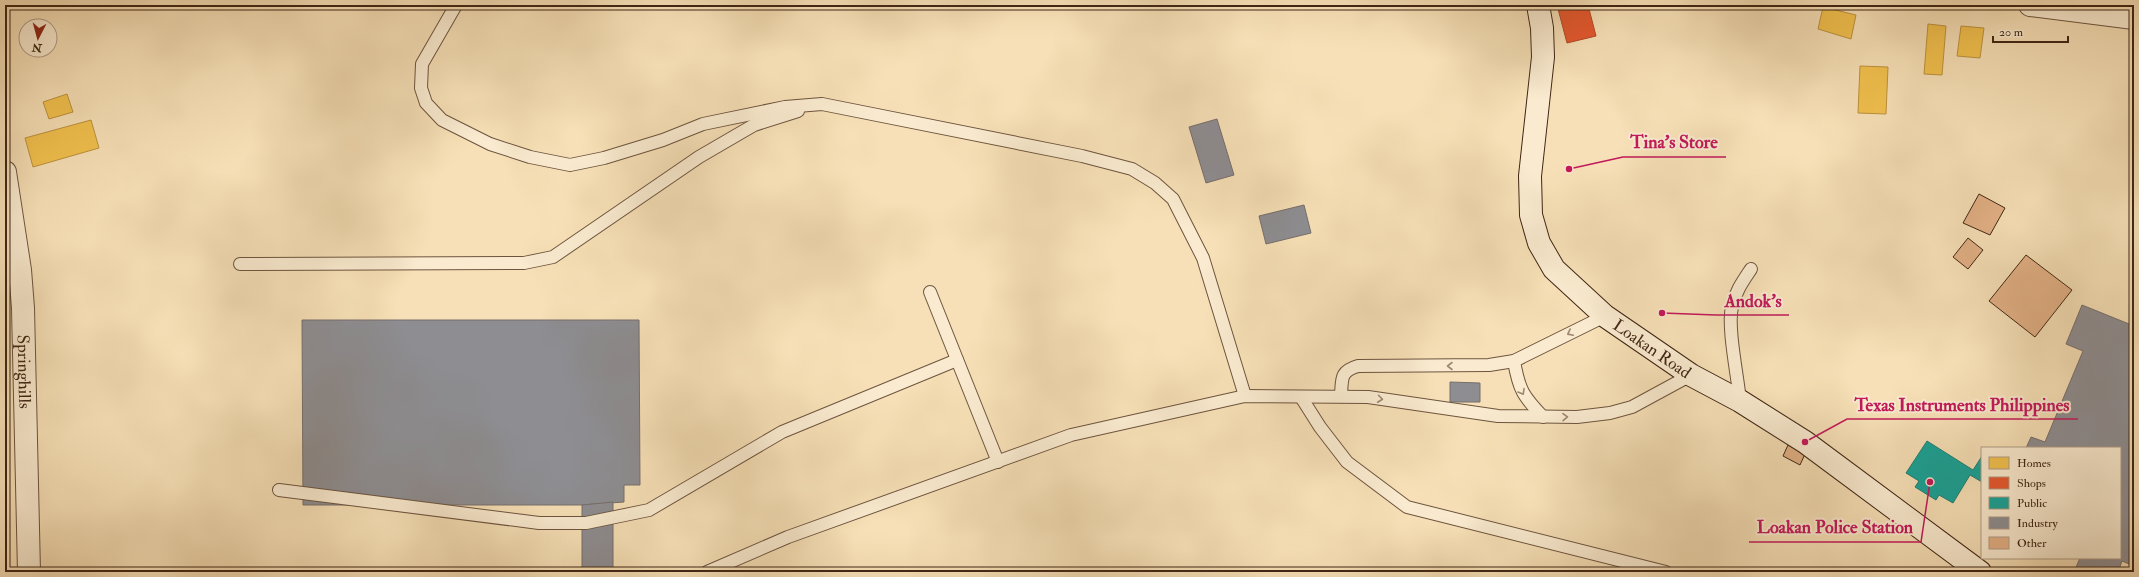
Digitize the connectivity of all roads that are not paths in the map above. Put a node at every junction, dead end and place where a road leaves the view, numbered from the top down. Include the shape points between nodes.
1 (456, 5) edge
2 (1538, 5) edge
3 (2030, 5) edge
4 (2134, 18) edge
5 (822, 104) junction
6 (5, 172) edge
7 (7, 203) edge
8 (240, 264) dead end
9 (1751, 269) dead end
10 (930, 292) dead end
11 (1605, 316) junction
12 (957, 360) junction
13 (1514, 361) junction
14 (1691, 375) junction
15 (1245, 396) junction
16 (1341, 396) junction
17 (1301, 397) junction
18 (1740, 401) junction
19 (1543, 417) junction
20 (998, 462) junction
21 (279, 490) dead end
22 (29, 572) edge
23 (707, 572) edge
24 (1666, 572) edge
25 (1980, 572) edge

1 - 5 lane via 422,64 420,88 426,103 442,120 490,144 530,158 570,165 641,147 703,124 785,107
2 - 11 main road, Loakan Road via 1543,57 1530,176 1531,215 1539,243 1554,269
3 - 4 main road
5 - 8 lane via 754,125 699,157 553,257 524,263
5 - 15 lane via 1082,156 1132,169 1155,182 1173,199 1203,258
6 - 7 main road, Springhills
7 - 22 main road, Springhills via 20,270 24,308
9 - 18 lane via 1738,288 1732,308 1731,327
10 - 12 lane
11 -> 13 lane
11 - 14 main road, Loakan Road
12 - 20 lane
12 - 21 lane via 782,432 649,510 586,523 539,523
13 -> 16 lane via 1489,365 1358,366 1345,372
13 -> 19 lane via 1519,386 1527,400
14 - 18 main road, Loakan Road
19 -> 14 lane via 1610,413 1632,407
15 - 17 lane
15 - 20 lane via 1071,435
16 - 17 lane
16 -> 19 lane via 1498,416
17 - 24 lane via 1347,462 1407,507
18 - 25 main road, Loakan Road via 1805,442
20 - 23 lane via 788,537

